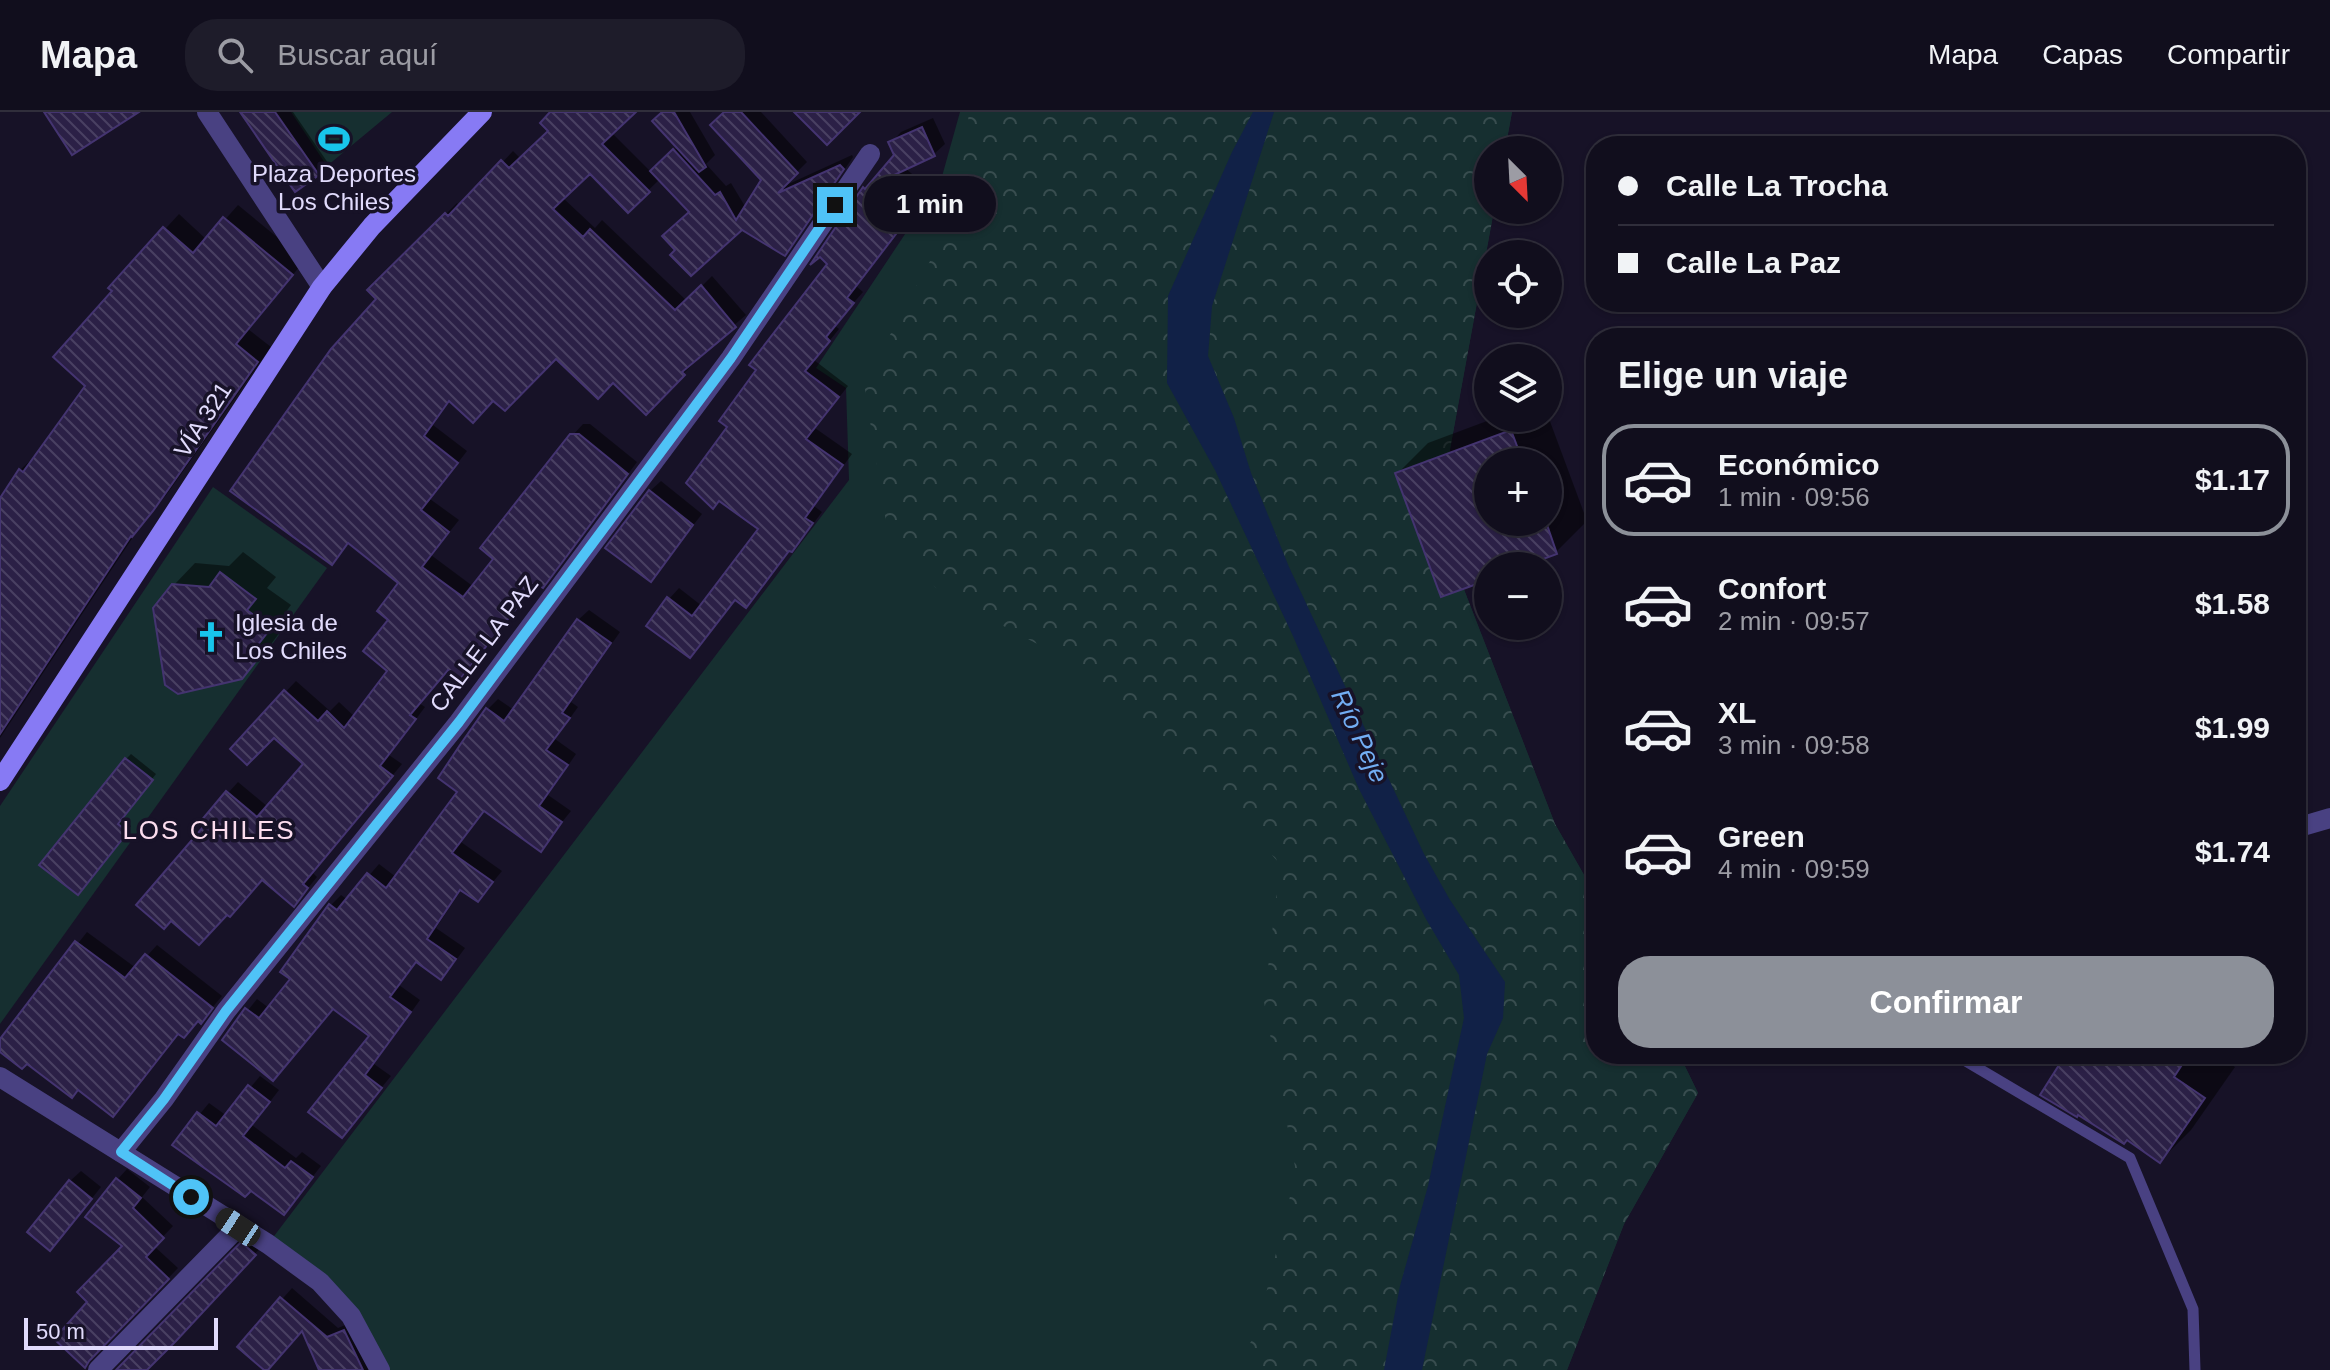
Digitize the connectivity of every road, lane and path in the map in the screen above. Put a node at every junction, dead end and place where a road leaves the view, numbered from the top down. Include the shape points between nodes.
1 (207, 112) edge
2 (482, 112) edge
3 (870, 154) dead end
4 (322, 287) junction
5 (0, 781) edge
6 (2330, 818) edge
7 (2306, 825) edge
8 (1971, 1064) edge
9 (0, 1077) edge
10 (121, 1152) junction
11 (238, 1227) junction
12 (98, 1370) edge
13 (380, 1370) edge
14 (2195, 1370) edge

1 - 4 street
2 - 4 street, VÍA 321 via 372,226
3 - 10 street, CALLE LA PAZ via 731,358 459,722 226,1011
4 - 5 street, VÍA 321
6 - 7 street
8 - 14 lane via 2130,1158 2193,1309
9 - 10 street
10 - 11 street
11 - 12 street
11 - 13 street via 320,1282 339,1301

